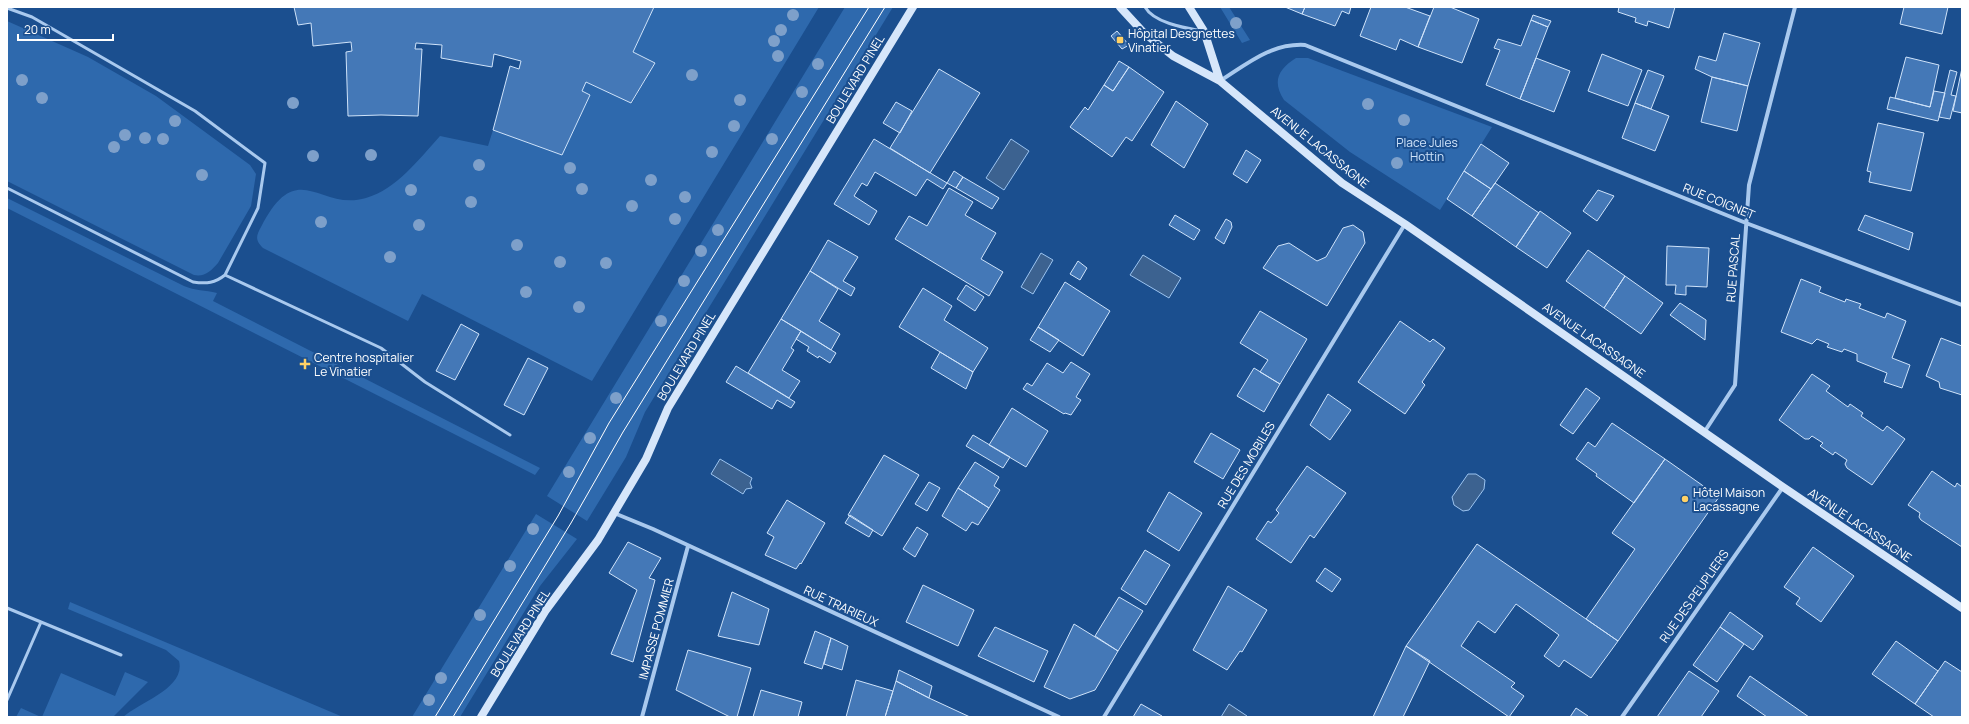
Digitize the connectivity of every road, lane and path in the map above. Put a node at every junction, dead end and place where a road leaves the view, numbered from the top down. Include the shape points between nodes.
1 (913, 7) edge
2 (1120, 7) edge
3 (1145, 7) edge
4 (1189, 7) edge
5 (1795, 7) edge
6 (7, 8) edge
7 (1204, 31) junction
8 (1220, 81) junction
9 (7, 188) edge
10 (1746, 223) junction
11 (1405, 224) junction
12 (225, 275) junction
13 (1962, 305) edge
14 (1704, 431) junction
15 (510, 435) dead end
16 (1783, 487) junction
17 (614, 513) junction
18 (688, 546) junction
19 (7, 608) edge
20 (1962, 608) edge
21 (42, 622) junction
22 (121, 655) dead end
23 (7, 700) edge
24 (481, 717) edge
25 (642, 717) edge
26 (1059, 717) edge
27 (1104, 717) edge
28 (1622, 717) edge

1 - 17 main road, BOULEVARD PINEL via 668,408 646,459
2 - 8 main road, AVENUE LACASSAGNE via 1143,32 1173,56
3 - 7 lane via 1148,12 1175,26
4 - 7 main road
5 - 10 street, RUE PASCAL via 1749,184
6 - 12 lane via 32,17 195,111 265,163 258,208
7 - 8 main road
8 - 10 street, RUE COIGNET via 1279,46 1305,45
8 - 11 main road, AVENUE LACASSAGNE via 1342,182
9 - 12 lane via 193,282 204,284
10 - 13 street, RUE COIGNET
10 - 14 street, RUE PASCAL via 1735,385
11 - 14 main road, AVENUE LACASSAGNE
11 - 27 street, RUE DES MOBILES
12 - 15 lane via 381,348 425,382
14 - 16 main road, AVENUE LACASSAGNE
16 - 20 main road, AVENUE LACASSAGNE
16 - 28 street, RUE DES PEUPLIERS
17 - 18 street, RUE TRARIEUX
17 - 24 main road, BOULEVARD PINEL via 598,540 546,610
18 - 25 street, IMPASSE POMMIER
18 - 26 street, RUE TRARIEUX
19 - 21 lane
21 - 22 lane
21 - 23 lane

